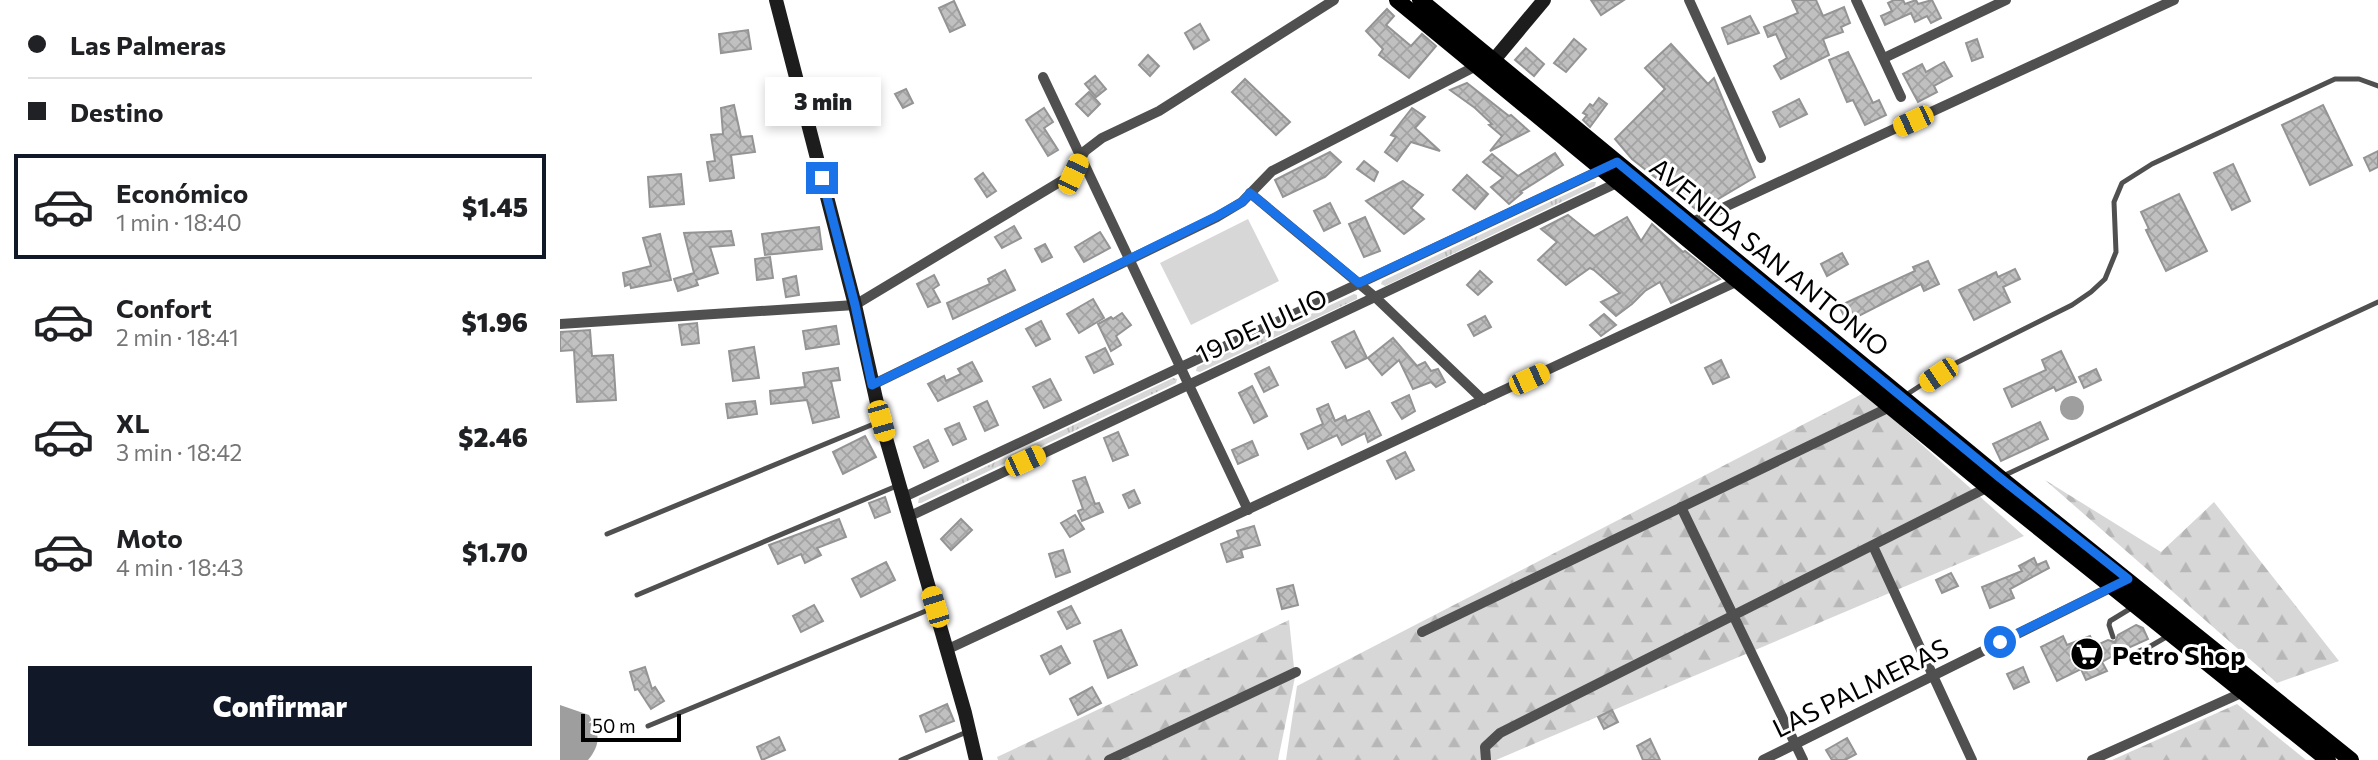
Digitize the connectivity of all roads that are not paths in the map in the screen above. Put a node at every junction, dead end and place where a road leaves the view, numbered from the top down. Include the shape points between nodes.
1 (776, 0) edge
2 (1334, 0) edge
3 (1397, 0) edge
4 (1420, 0) edge
5 (1544, 0) edge
6 (1689, 0) edge
7 (1856, 0) edge
8 (2006, 0) edge
9 (2174, 0) edge
10 (1884, 58) junction
11 (1493, 61) junction
12 (1476, 66) junction
13 (1043, 77) dead end
14 (2378, 86) edge
15 (1901, 97) dead end
16 (1081, 157) junction
17 (1761, 159) dead end
18 (1617, 162) junction
19 (1602, 169) junction
20 (1633, 176) junction
21 (1617, 183) junction
22 (1250, 193) junction
23 (1692, 223) junction
24 (1676, 230) junction
25 (1128, 258) junction
26 (1738, 281) junction
27 (1359, 283) junction
28 (1375, 297) junction
29 (2378, 302) edge
30 (855, 305) junction
31 (560, 324) edge
32 (1181, 367) junction
33 (1189, 384) junction
34 (872, 385) junction
35 (1483, 400) junction
36 (1898, 402) junction
37 (881, 421) junction
38 (1994, 483) junction
39 (901, 492) junction
40 (1681, 507) junction
41 (1248, 510) junction
42 (908, 517) junction
43 (607, 534) dead end
44 (1873, 546) junction
45 (2120, 583) junction
46 (637, 595) dead end
47 (2136, 605) junction
48 (935, 607) junction
49 (1734, 616) junction
50 (1422, 632) dead end
51 (2171, 634) junction
52 (2113, 637) dead end
53 (946, 650) junction
54 (2121, 652) dead end
55 (1296, 672) dead end
56 (1933, 676) junction
57 (2250, 689) junction
58 (648, 726) dead end
59 (969, 731) junction
60 (1796, 744) junction
61 (901, 760) edge
62 (976, 760) edge
63 (1110, 760) edge
64 (1486, 760) edge
65 (1763, 760) edge
66 (1803, 760) edge
67 (1972, 760) edge
68 (2092, 760) edge
69 (2328, 760) edge
70 (2351, 760) edge

1 - 30 street
2 - 16 street via 1159,111 1102,138
3 - 12 main road, AVENIDA SAN ANTONIO
4 - 11 main road, AVENIDA SAN ANTONIO
5 - 11 street
6 - 17 street
7 - 10 street
8 - 10 street
9 - 23 street
10 - 15 street
11 - 12 street
11 - 18 main road, AVENIDA SAN ANTONIO
12 - 19 main road, AVENIDA SAN ANTONIO
12 - 22 street via 1272,171
13 - 16 street
14 - 36 lane via 2359,79 2335,79 2152,164 2122,183 2113,202 2116,252 2105,279 2072,305 1952,365
16 - 25 street
16 - 30 street via 1073,174
18 - 19 street, 19 DE JULIO
18 - 20 main road, AVENIDA SAN ANTONIO
19 - 21 main road, AVENIDA SAN ANTONIO
19 - 27 street, 19 DE JULIO
20 - 21 street, 19 DE JULIO
20 - 23 main road, AVENIDA SAN ANTONIO
21 - 24 main road, AVENIDA SAN ANTONIO
21 - 28 street, 19 DE JULIO
22 - 25 street via 1217,216
22 - 27 street
23 - 24 street
23 - 36 main road, AVENIDA SAN ANTONIO
24 - 26 main road, AVENIDA SAN ANTONIO
25 - 32 street
25 - 34 street
26 - 35 street
26 - 36 main road, AVENIDA SAN ANTONIO
27 - 28 street
27 - 32 street, 19 DE JULIO
28 - 33 street, 19 DE JULIO
28 - 35 street
29 - 38 lane
30 - 31 street
30 - 34 street
32 - 33 street
32 - 39 street, 19 DE JULIO
33 - 41 street
33 - 42 street, 19 DE JULIO
34 - 37 street
35 - 41 street
36 - 38 main road, AVENIDA SAN ANTONIO
36 - 40 street
37 - 39 street
37 - 43 lane
38 - 44 street
38 - 45 main road, AVENIDA SAN ANTONIO
39 - 42 street
39 - 46 lane
40 - 49 street
40 - 50 street
41 - 53 street
42 - 48 street
44 - 49 street
44 - 56 street
45 - 47 main road, AVENIDA SAN ANTONIO
45 - 56 street, LAS PALMERAS
45 - 57 main road, AVENIDA SAN ANTONIO
47 - 51 main road, AVENIDA SAN ANTONIO
47 - 52 lane via 2112,618
48 - 53 street
48 - 58 lane
49 - 60 street
49 - 64 street via 1500,733 1485,747
51 - 54 lane via 2133,655
51 - 57 main road, AVENIDA SAN ANTONIO
53 - 59 street
55 - 63 street
56 - 60 street, LAS PALMERAS
56 - 67 street
57 - 68 street
57 - 69 main road, AVENIDA SAN ANTONIO
57 - 70 main road, AVENIDA SAN ANTONIO
59 - 61 lane
59 - 62 street
60 - 65 street, LAS PALMERAS
60 - 66 street

